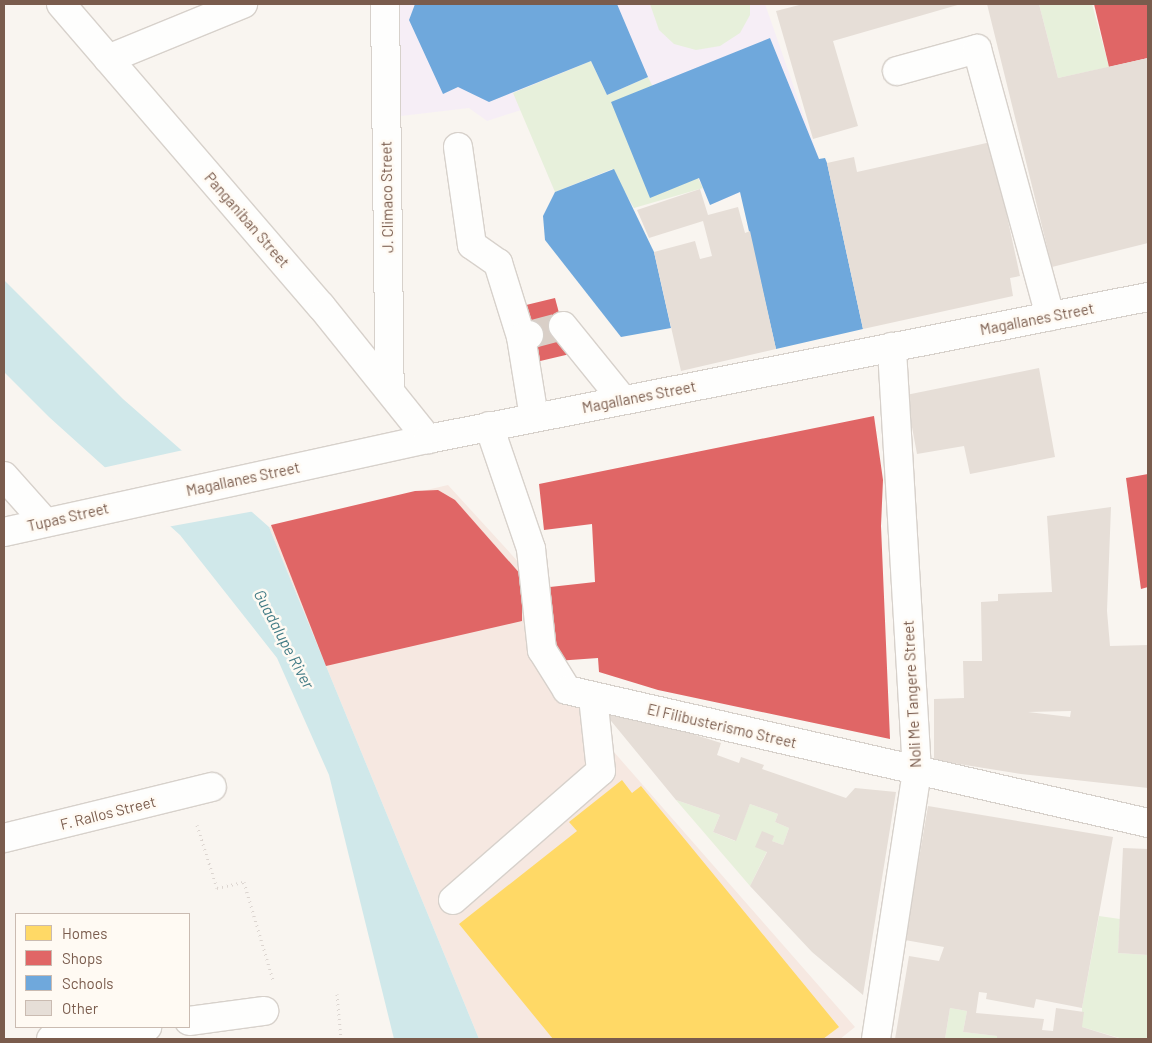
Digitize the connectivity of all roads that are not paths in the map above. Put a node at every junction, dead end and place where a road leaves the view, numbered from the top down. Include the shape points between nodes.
1 (61, 4) edge
2 (243, 4) edge
3 (385, 4) edge
4 (108, 59) junction
5 (897, 71) dead end
6 (458, 147) dead end
7 (1148, 297) edge
8 (1050, 316) junction
9 (563, 326) dead end
10 (892, 347) junction
11 (390, 390) junction
12 (623, 400) junction
13 (534, 417) junction
14 (489, 426) junction
15 (428, 439) junction
16 (4, 476) edge
17 (132, 503) joint
18 (45, 522) junction
19 (4, 532) edge
20 (593, 696) junction
21 (917, 771) junction
22 (200, 790) road end
23 (1148, 822) edge
24 (4, 838) edge
25 (453, 900) dead end
26 (264, 1012) road end
27 (190, 1027) edge
28 (139, 1028) edge
29 (51, 1039) edge
30 (876, 1039) edge

1 - 4 street, Panganiban Street
2 - 4 street
3 - 11 street, J. Climaco Street
4 - 11 street, Panganiban Street
5 - 8 street via 977,49
6 - 13 street via 472,245 498,263 525,336
7 - 8 street, Magallanes Street
8 - 10 street, Magallanes Street
9 - 12 street
10 - 12 street, Magallanes Street
10 - 21 street, Noli Me Tangere Street
11 - 15 street, Panganiban Street
12 - 13 street, Magallanes Street
13 - 14 street, Magallanes Street
14 - 15 street, Magallanes Street
14 - 20 street, El Filibusterismo Street via 531,549 542,650 568,690
15 - 17 street, Magallanes Street
16 - 18 street
17 - 18 street, Tupas Street
18 - 19 street, Tupas Street
20 - 21 street, El Filibusterismo Street
20 - 25 street via 600,771
21 - 23 street, El Filibusterismo Street
21 - 30 street, Noli Me Tangere Street
22 - 24 street, F. Rallos Street
26 - 27 street
28 - 29 street

